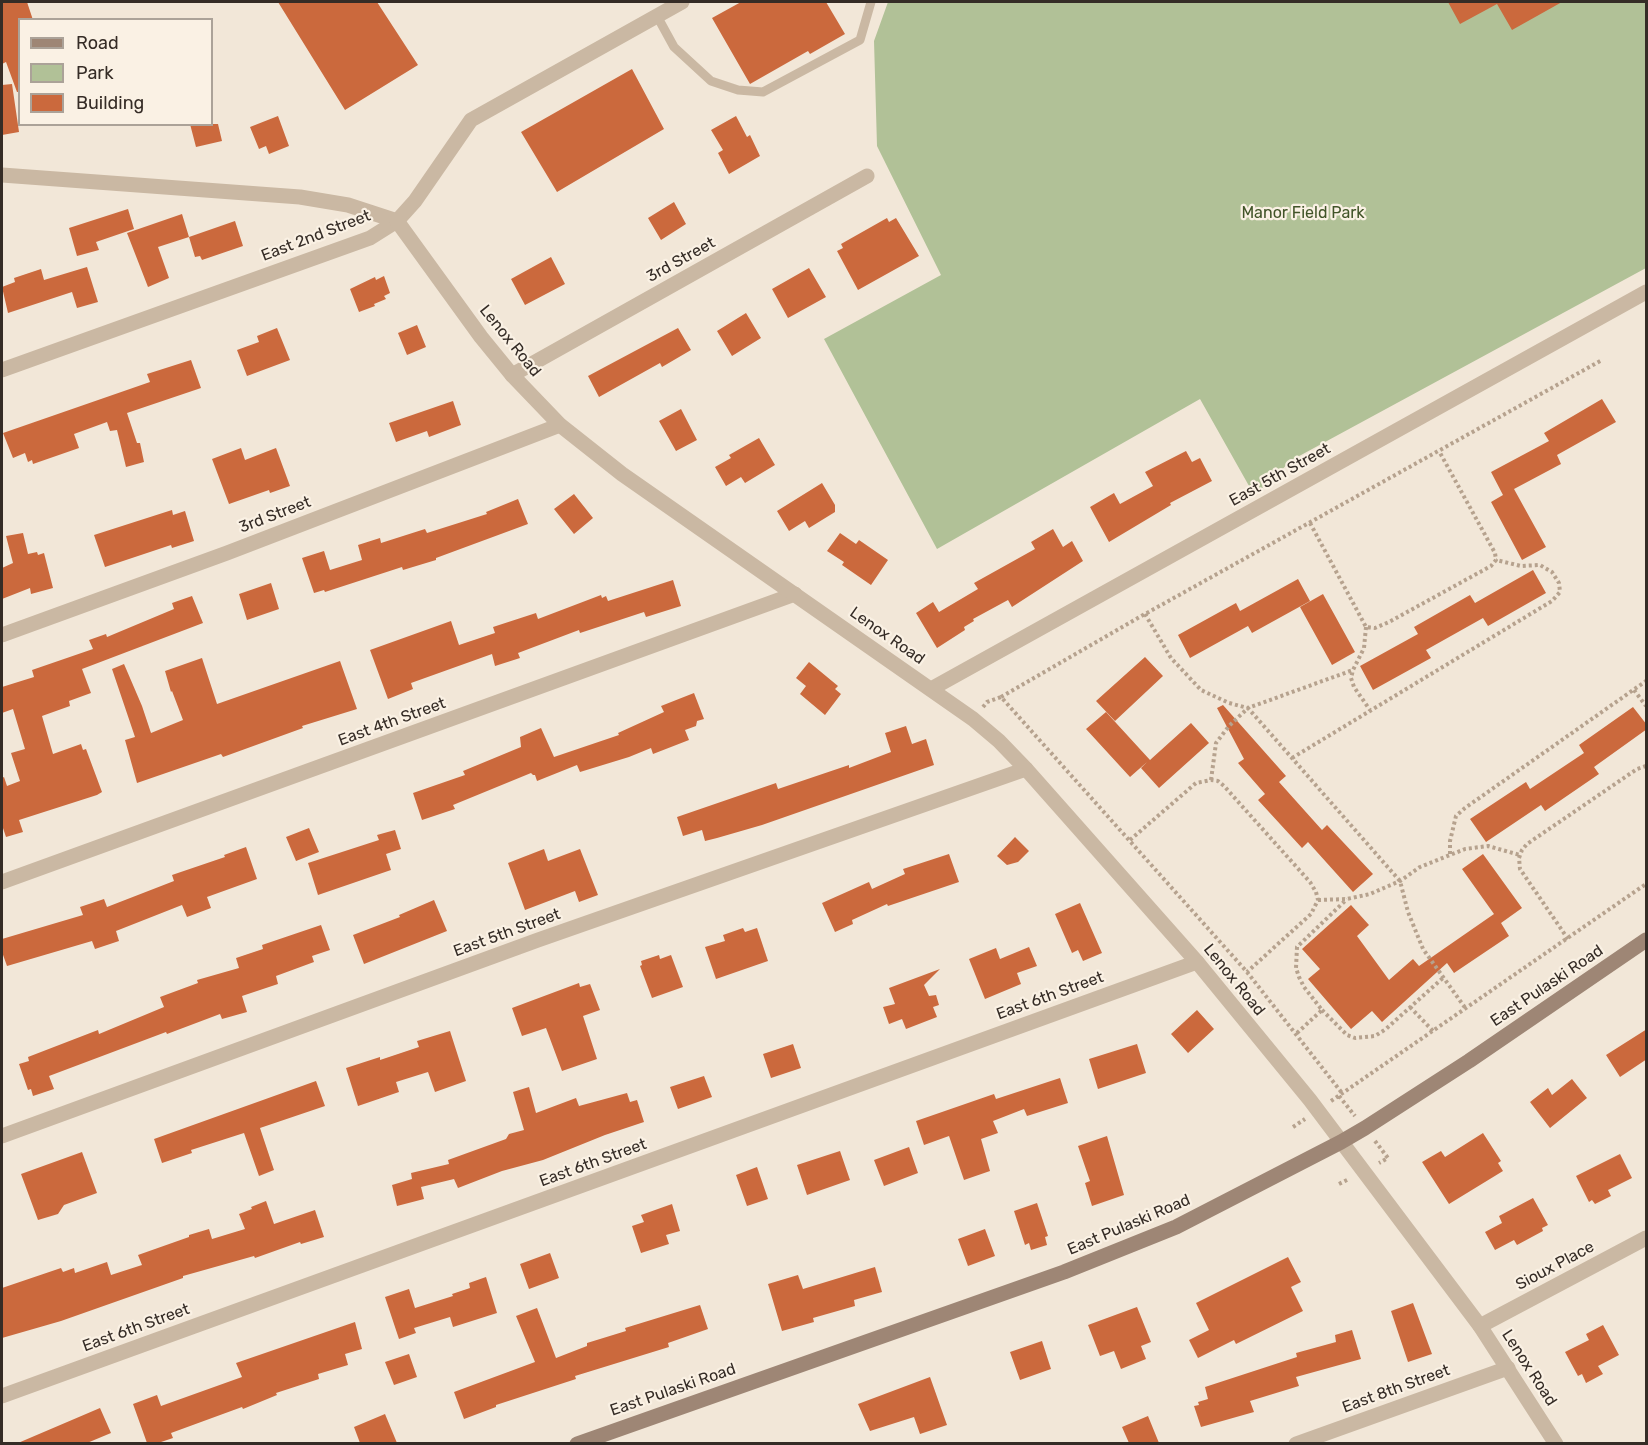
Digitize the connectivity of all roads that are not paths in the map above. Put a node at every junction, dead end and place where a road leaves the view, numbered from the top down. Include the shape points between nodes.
1 (682, 2) edge
2 (871, 2) edge
3 (657, 16) junction
4 (2, 175) edge
5 (867, 176) dead end
6 (397, 221) junction
7 (1647, 292) edge
8 (2, 370) edge
9 (512, 375) junction
10 (560, 425) junction
11 (795, 594) junction
12 (2, 635) edge
13 (931, 689) junction
14 (1026, 769) junction
15 (2, 882) edge
16 (1647, 940) edge
17 (1197, 962) junction
18 (2, 1136) edge
19 (1341, 1142) junction
20 (1647, 1238) edge
21 (1480, 1326) junction
22 (1508, 1368) junction
23 (2, 1396) edge
24 (577, 1443) edge
25 (1296, 1443) edge
26 (1556, 1443) edge

1 - 3 street, East 2nd Street
2 - 3 lane via 860,40 763,92 738,90 711,81 674,47
3 - 6 street, East 2nd Street via 471,120
4 - 6 street via 300,197 348,205
5 - 9 street, 3rd Street
6 - 8 street, East 2nd Street via 370,238
6 - 9 street, Lenox Road
7 - 13 street, East 5th Street
9 - 10 street, Lenox Road
10 - 11 street, Lenox Road via 622,474
10 - 12 street, 3rd Street
11 - 13 street, Lenox Road
11 - 15 street, East 4th Street
13 - 14 street, Lenox Road via 973,719
14 - 17 street, Lenox Road
14 - 18 street, East 5th Street via 538,940
16 - 19 main road, East Pulaski Road
17 - 19 street, Lenox Road
17 - 23 street, East 6th Street
19 - 21 street, Lenox Road
19 - 24 main road, East Pulaski Road via 1176,1227 1064,1272
20 - 21 street, Sioux Place
21 - 22 street, Lenox Road
22 - 25 street, East 8th Street
22 - 26 street, Lenox Road

